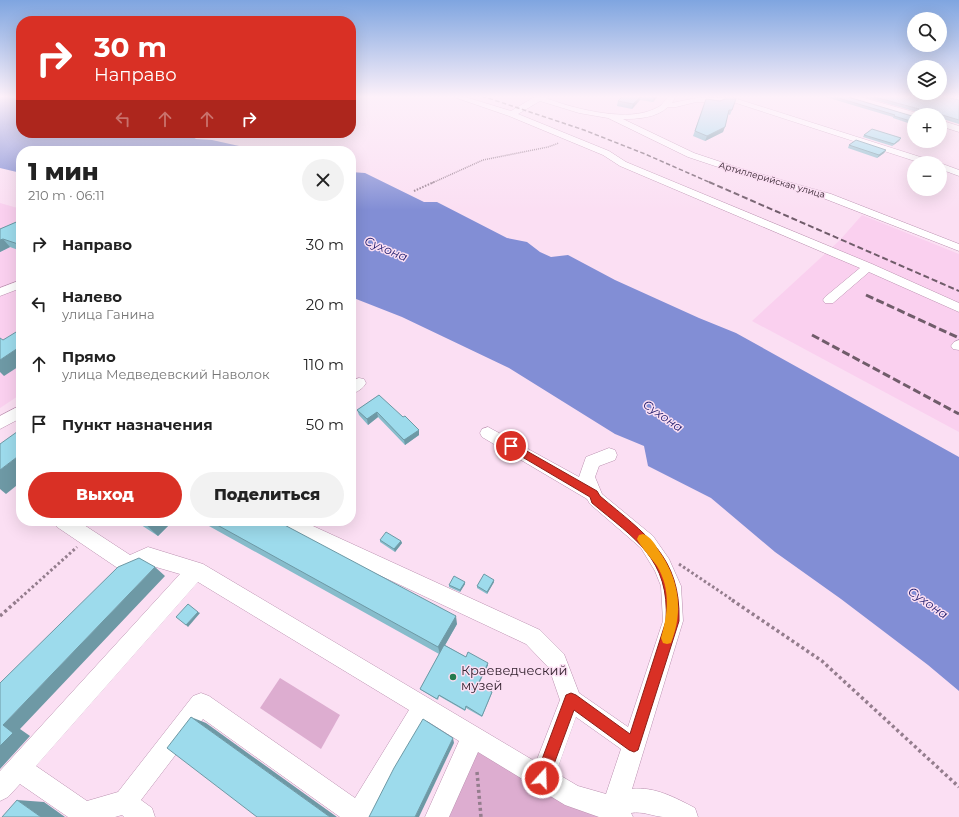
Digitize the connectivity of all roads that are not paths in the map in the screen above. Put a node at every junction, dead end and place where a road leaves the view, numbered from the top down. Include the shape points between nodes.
1 (561, 134) edge
2 (648, 134) edge
3 (843, 134) edge
4 (909, 156) edge
5 (947, 169) edge
6 (959, 173) edge
7 (959, 248) edge
8 (868, 267) junction
9 (16, 286) edge
10 (0, 292) edge
11 (829, 300) dead end
12 (959, 308) edge
13 (16, 414) edge
14 (0, 423) edge
15 (488, 433) dead end
16 (608, 456) dead end
17 (594, 494) junction
18 (71, 526) edge
19 (294, 526) edge
20 (196, 570) junction
21 (571, 700) junction
22 (423, 707) junction
23 (473, 737) junction
24 (634, 745) junction
25 (19, 769) junction
26 (542, 778) junction
27 (0, 789) edge
28 (125, 802) junction
29 (615, 814) edge
30 (143, 817) edge
31 (438, 817) edge
32 (686, 817) edge

1 - 8 street via 606,153 623,164
2 - 7 street, Артиллерийская улица via 691,155 827,196
3 - 4 street
5 - 6 street
8 - 11 street
8 - 12 street
9 - 10 street
13 - 14 street
15 - 17 street
16 - 17 street via 592,462 587,477
17 - 24 street via 596,500 647,542 662,565 671,586 672,621
18 - 20 street via 129,565 148,556
19 - 21 street via 533,637 557,661
20 - 22 street
20 - 25 street
21 - 24 street
21 - 26 street
22 - 23 street
22 - 28 street via 358,815 201,704
23 - 26 street
23 - 31 street
24 - 29 street
25 - 27 street
25 - 28 street via 85,814
26 - 29 street via 573,797
28 - 30 street
29 - 32 street via 628,802 648,801 668,806

